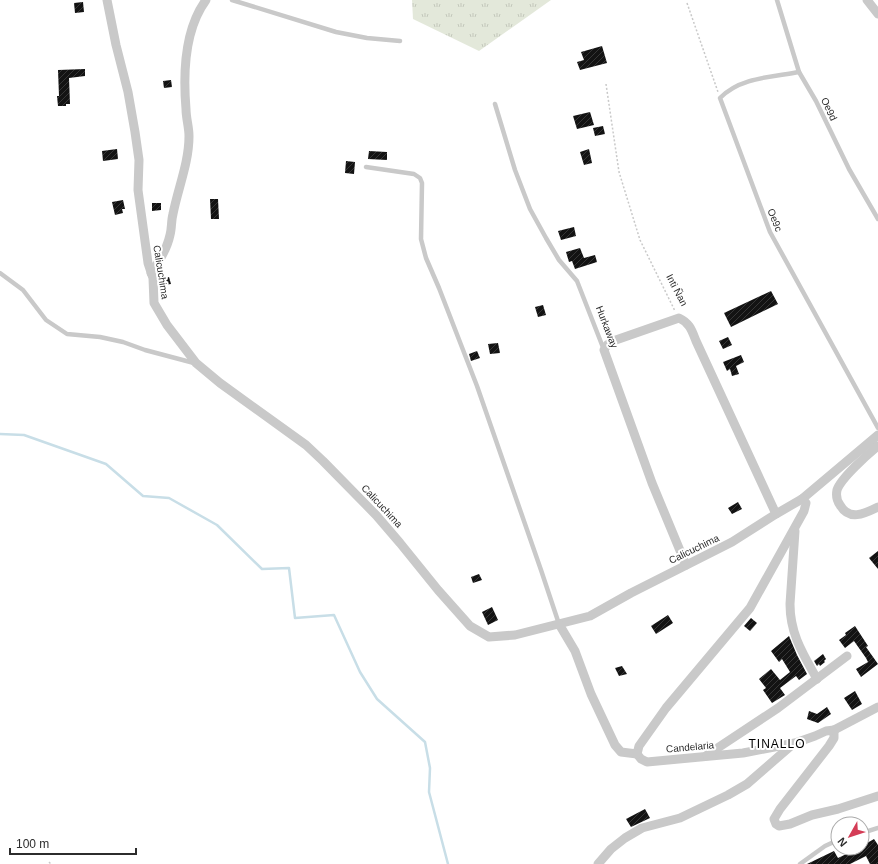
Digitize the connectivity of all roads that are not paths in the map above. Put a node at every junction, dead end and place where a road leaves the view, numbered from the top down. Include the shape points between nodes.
1 (107, 0) edge
2 (206, 0) edge
3 (232, 0) edge
4 (777, 0) edge
5 (867, 0) edge
6 (878, 14) edge
7 (400, 41) dead end
8 (799, 72) junction
9 (495, 104) dead end
10 (366, 167) dead end
11 (878, 219) edge
12 (0, 273) edge
13 (151, 273) junction
14 (604, 350) junction
15 (196, 363) junction
16 (878, 428) edge
17 (878, 435) edge
18 (878, 446) edge
19 (802, 499) junction
20 (878, 507) edge
21 (776, 514) junction
22 (796, 527) junction
23 (686, 565) junction
24 (559, 624) junction
25 (847, 656) dead end
26 (817, 679) junction
27 (878, 708) edge
28 (834, 730) junction
29 (795, 742) junction
30 (637, 754) junction
31 (706, 756) junction
32 (878, 796) edge
33 (830, 843) edge
34 (598, 864) edge
35 (800, 864) edge

1 - 13 street, Calicuchima via 136,132 139,160 138,190
2 - 13 street via 198,11 191,30 187,54 184,80 189,136 187,156 170,235
3 - 7 lane via 336,32
4 - 8 lane, Oe9d
5 - 6 street
8 - 11 lane, Oe9d
8 - 16 lane, Oe9c via 752,80 734,87 720,98 770,232
9 - 14 lane, Hurkaway via 530,209 559,260 577,281
10 - 24 lane via 414,174 420,178 421,239 426,258 477,386
12 - 15 lane via 23,290 46,320 67,334 100,337
13 - 15 street, Calicuchima via 154,303
14 - 21 street, Inti Ñan via 613,341 679,318 685,321 691,328
14 - 23 street, Hurkaway via 652,483
15 - 24 street, Calicuchima via 306,445 381,521 470,626 489,637
17 - 19 street, Calicuchima
18 - 20 street via 844,479 837,490 837,500 845,512 852,516
19 - 21 street, Calicuchima
19 - 22 street via 806,507
21 - 23 street, Calicuchima via 732,542
22 - 26 street via 790,616 794,635
22 - 30 street via 750,608 666,708 639,746
23 - 24 street, Calicuchima via 590,616
24 - 30 street, Candelaria via 575,650 591,694 615,745 621,752
25 - 26 street
26 - 31 street
27 - 28 street, Candelaria
28 - 29 street, Candelaria
28 - 32 street via 834,738 829,746 780,809 774,819 776,824 790,824
29 - 31 street, Candelaria via 743,754
29 - 34 street via 747,784 680,818 642,828 624,838
30 - 31 street, Candelaria via 647,762
33 - 35 lane

